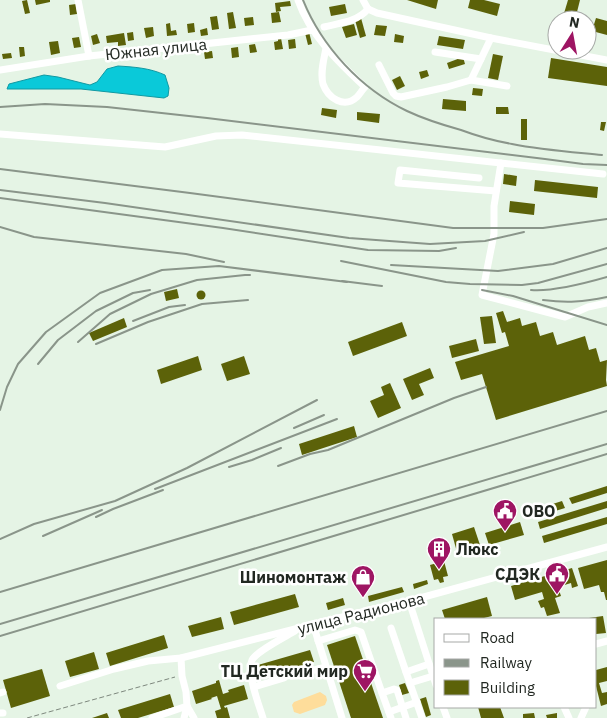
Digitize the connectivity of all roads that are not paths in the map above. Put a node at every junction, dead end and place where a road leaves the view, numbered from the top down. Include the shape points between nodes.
1 (78, 0) edge
2 (298, 0) edge
3 (362, 0) edge
4 (368, 9) junction
5 (324, 27) dead end
6 (312, 30) junction
7 (491, 38) junction
8 (326, 48) junction
9 (434, 52) dead end
10 (88, 56) junction
11 (481, 59) junction
12 (607, 60) edge
13 (379, 65) dead end
14 (0, 70) edge
15 (471, 80) junction
16 (507, 86) dead end
17 (0, 134) edge
18 (501, 163) junction
19 (603, 174) dead end
20 (479, 178) dead end
21 (496, 191) junction
22 (607, 303) edge
23 (607, 547) edge
24 (409, 602) junction
25 (313, 624) junction
26 (302, 627) junction
27 (391, 628) dead end
28 (318, 641) junction
29 (181, 658) junction
30 (429, 664) junction
31 (326, 667) junction
32 (406, 672) junction
33 (433, 676) junction
34 (434, 679) edge
35 (410, 683) junction
36 (60, 686) dead end
37 (254, 687) junction
38 (382, 693) junction
39 (417, 702) junction
40 (187, 706) junction
41 (402, 707) junction
42 (390, 715) edge
43 (166, 716) edge
44 (261, 717) edge
45 (152, 718) edge
46 (184, 718) edge
47 (194, 718) edge
48 (342, 718) edge
49 (406, 718) edge
50 (422, 718) edge

1 - 10 street
2 - 6 street
3 - 4 street
4 - 5 street via 351,21
4 - 7 street
6 - 8 street
6 - 10 street, Южная улица
7 - 11 street
7 - 12 street
8 - 8 street via 364,87 352,101 338,101 326,90 322,78
9 - 11 street
10 - 14 street, Южная улица
11 - 15 street
13 - 15 street via 396,96
15 - 16 street
17 - 18 street via 165,147 216,136 242,135
18 - 19 street
18 - 21 street
20 - 21 street via 400,170 398,183
21 - 22 street via 494,234 482,295 565,317
23 - 24 street, улица Радионова
24 - 25 street, улица Радионова
24 - 30 street
25 - 26 street, улица Радионова
25 - 28 street
26 - 29 street, улица Радионова
26 - 37 street via 252,660
27 - 32 street
28 - 31 street
28 - 38 street via 355,630 361,632
29 - 36 street, улица Радионова via 114,669
29 - 40 street
30 - 32 street
30 - 33 street
31 - 37 street
31 - 48 street
32 - 35 street
33 - 34 street
33 - 35 street
35 - 39 street
37 - 44 street
38 - 41 street via 397,690
38 - 42 street
39 - 41 street
39 - 50 street
40 - 43 street
40 - 46 street
40 - 47 street
41 - 42 street
41 - 49 street
43 - 45 street

